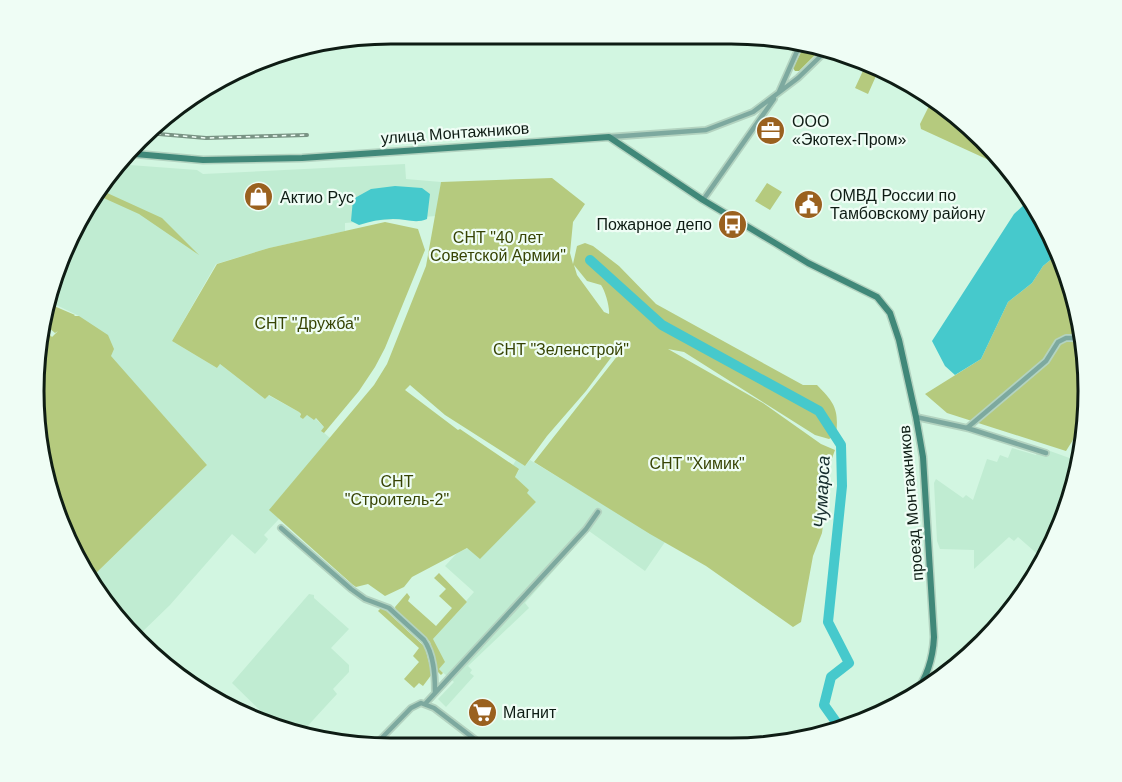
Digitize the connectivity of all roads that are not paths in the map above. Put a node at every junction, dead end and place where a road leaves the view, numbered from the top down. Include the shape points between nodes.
1 (798, 50) edge
2 (822, 55) edge
3 (778, 94) junction
4 (609, 137) junction
5 (137, 154) edge
6 (703, 200) junction
7 (1075, 338) edge
8 (916, 417) junction
9 (967, 428) junction
10 (1046, 453) dead end
11 (598, 512) dead end
12 (281, 528) dead end
13 (923, 681) edge
14 (435, 693) junction
15 (425, 704) junction
16 (382, 738) edge
17 (473, 738) edge

1 - 3 street
2 - 3 street, улица Монтажников
3 - 4 street, улица Монтажников via 753,112 706,130
3 - 6 street
4 - 5 main road, улица Монтажников via 302,158 203,160
4 - 6 main road, проезд Монтажников
6 - 8 main road, проезд Монтажников via 808,263 878,297 890,312 899,340
7 - 9 street via 1058,342 1046,361
8 - 9 street
8 - 13 main road, проезд Монтажников via 923,457 935,630
9 - 10 street
11 - 14 street
12 - 14 street via 351,589 389,608 424,640 434,671
14 - 15 street
15 - 16 street via 414,706
15 - 17 street

